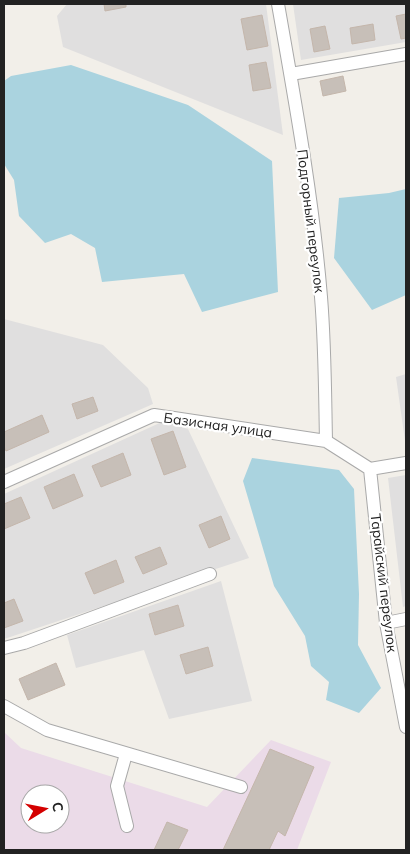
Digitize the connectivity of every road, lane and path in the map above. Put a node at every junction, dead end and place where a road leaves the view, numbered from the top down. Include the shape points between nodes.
1 (278, 4) edge
2 (406, 54) edge
3 (291, 74) junction
4 (326, 441) junction
5 (406, 463) edge
6 (370, 469) junction
7 (4, 482) edge
8 (210, 574) dead end
9 (406, 619) edge
10 (386, 623) junction
11 (4, 648) edge
12 (4, 706) edge
13 (406, 727) edge
14 (126, 754) junction
15 (241, 788) dead end
16 (127, 826) dead end

1 - 3 street, Подгорный переулок
2 - 3 street
3 - 4 street, Подгорный переулок via 321,297
4 - 6 street, Базисная улица
4 - 7 street, Базисная улица via 154,415
5 - 6 street
6 - 10 street, Тарайский переулок
8 - 11 street
9 - 10 street
10 - 13 street, Тарайский переулок
12 - 14 street via 47,730
14 - 15 street
14 - 16 street via 117,786

